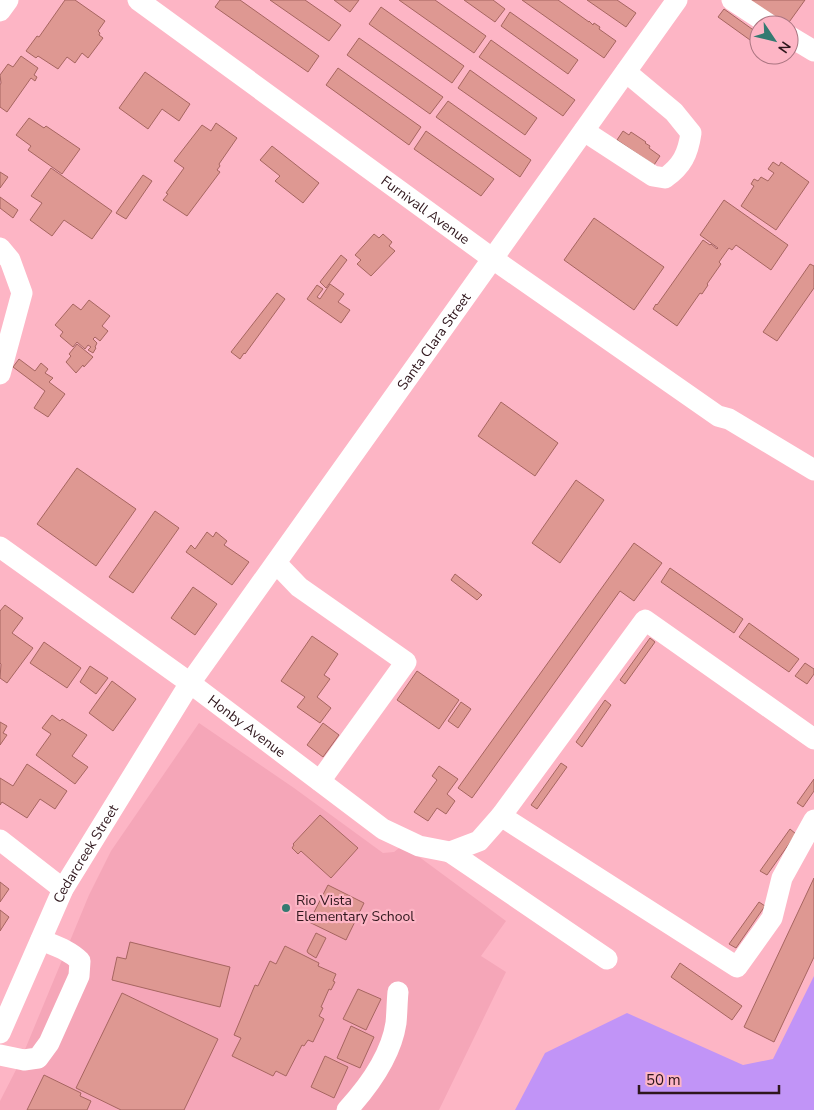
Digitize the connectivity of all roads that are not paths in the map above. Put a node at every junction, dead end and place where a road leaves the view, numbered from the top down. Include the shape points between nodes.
1 (8, 0) edge
2 (138, 0) edge
3 (677, 0) edge
4 (732, 0) edge
5 (0, 11) edge
6 (755, 15) edge
7 (799, 42) edge
8 (814, 52) edge
9 (626, 72) junction
10 (584, 131) junction
11 (0, 248) edge
12 (493, 259) junction
13 (0, 374) edge
14 (814, 470) edge
15 (0, 547) edge
16 (276, 563) junction
17 (190, 683) junction
18 (814, 739) edge
19 (320, 781) junction
20 (501, 816) junction
21 (814, 820) edge
22 (0, 840) edge
23 (450, 852) junction
24 (64, 889) junction
25 (41, 940) junction
26 (607, 959) dead end
27 (398, 992) dead end
28 (0, 1033) edge
29 (0, 1055) edge
30 (347, 1110) edge

1 - 5 street
2 - 12 street, Furnivall Avenue
3 - 9 street, Santa Clara Street
4 - 6 street
7 - 8 street
9 - 10 street, Santa Clara Street
9 - 10 street via 674,112 691,133 688,151 682,160 664,178 653,176
10 - 12 street, Santa Clara Street
11 - 13 street via 10,260 22,293
12 - 14 street, Furnivall Avenue via 718,416 729,419
12 - 16 street, Santa Clara Street
15 - 17 street, Honby Avenue
16 - 17 street, Santa Clara Street
16 - 19 street via 299,587 406,662
17 - 19 street, Honby Avenue
17 - 24 street, Cedarcreek Street
18 - 20 street via 644,620
19 - 23 street, Honby Avenue via 384,828 419,846
20 - 21 street via 737,968 772,918 782,878
20 - 23 street via 479,841
22 - 24 street
23 - 26 street
24 - 25 street, Cedarcreek Street
25 - 28 street, Cedarcreek Street
25 - 29 street via 74,955 80,961 79,976 49,1043 38,1058 24,1060
27 - 30 street via 396,1024 387,1055

